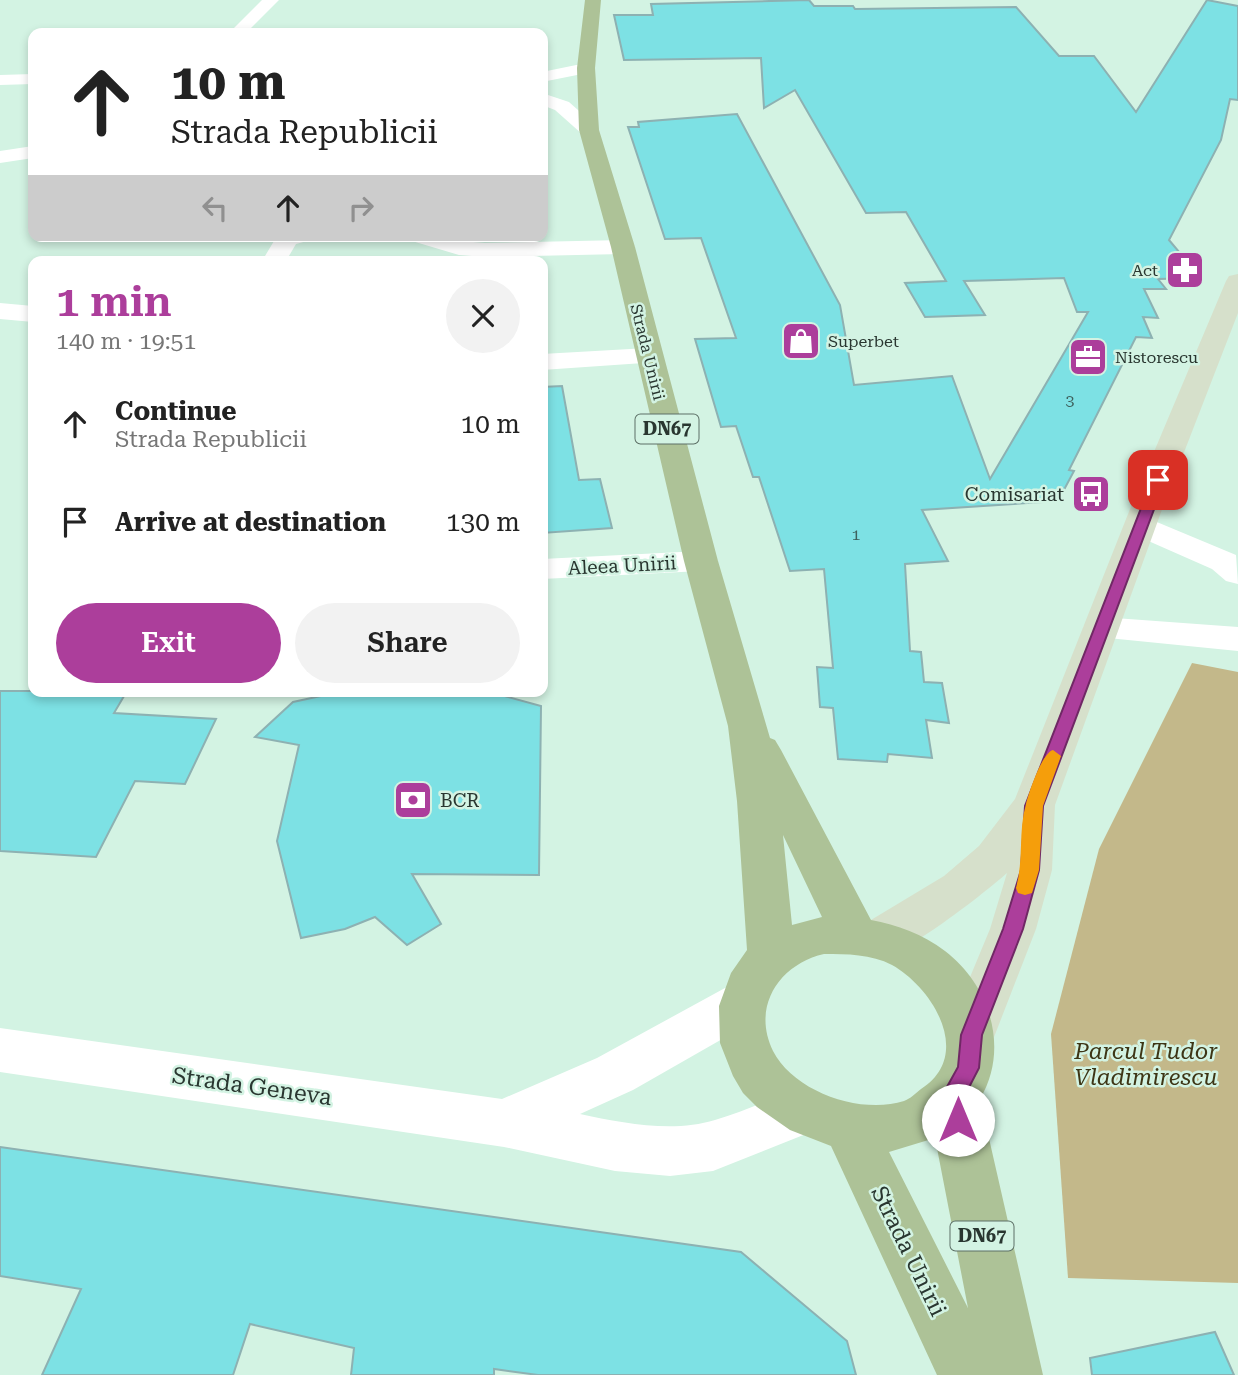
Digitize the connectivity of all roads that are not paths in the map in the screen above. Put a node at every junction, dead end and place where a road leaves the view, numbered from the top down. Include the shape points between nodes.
1 (271, 0) edge
2 (593, 0) edge
3 (242, 28) edge
4 (586, 63) junction
5 (548, 75) edge
6 (28, 79) edge
7 (0, 80) edge
8 (548, 86) edge
9 (586, 91) junction
10 (548, 92) edge
11 (548, 100) edge
12 (589, 130) junction
13 (28, 153) edge
14 (0, 157) edge
15 (439, 242) edge
16 (623, 247) junction
17 (1238, 281) edge
18 (0, 311) edge
19 (28, 314) edge
20 (648, 356) junction
21 (548, 362) edge
22 (1140, 525) junction
23 (701, 561) junction
24 (548, 569) edge
25 (1238, 575) edge
26 (1101, 628) junction
27 (1238, 639) edge
28 (748, 726) junction
29 (1034, 806) junction
30 (867, 937) junction
31 (771, 955) junction
32 (741, 1003) junction
33 (971, 1035) junction
34 (0, 1050) edge
35 (953, 1096) junction
36 (825, 1119) junction
37 (504, 1123) junction
38 (969, 1375) edge
39 (1012, 1375) edge

1 - 3 street
2 - 4 main road, DN67
4 - 5 street
4 - 9 main road, Strada Unirii / DN67
6 - 7 street
8 - 9 street
9 - 10 street
9 - 12 main road, Strada Unirii / DN67
11 - 12 street via 562,106
12 - 16 main road, Strada Unirii / DN67
13 - 14 street
15 - 16 street via 485,250
16 - 20 main road, Strada Unirii / DN67
17 - 22 main road
18 - 19 street
20 - 21 street
20 - 23 main road, Strada Unirii / DN67
22 - 25 street via 1224,562
22 - 26 main road
23 - 24 street, Aleea Unirii
23 - 28 main road, Strada Unirii / DN67
26 - 27 street
26 - 29 main road
28 - 30 main road, Strada Unirii / DN67
28 - 31 main road, Strada Unirii / DN67
29 - 30 main road via 995,858 960,888 922,915
29 - 33 main road via 1030,870 1013,929
30 - 31 main road via 824,935
30 - 33 main road via 912,953 941,976 961,1004
31 - 32 main road via 753,977
32 - 36 main road, Strada Unirii via 741,1033 753,1063 773,1090
32 - 37 street via 615,1074
33 - 35 main road via 968,1068
34 - 37 street, Strada Geneva
35 - 36 main road via 926,1117 889,1128
35 - 39 main road, DN67
36 - 37 street, Strada Geneva via 713,1146 670,1151 615,1146
36 - 38 main road, Strada Unirii

